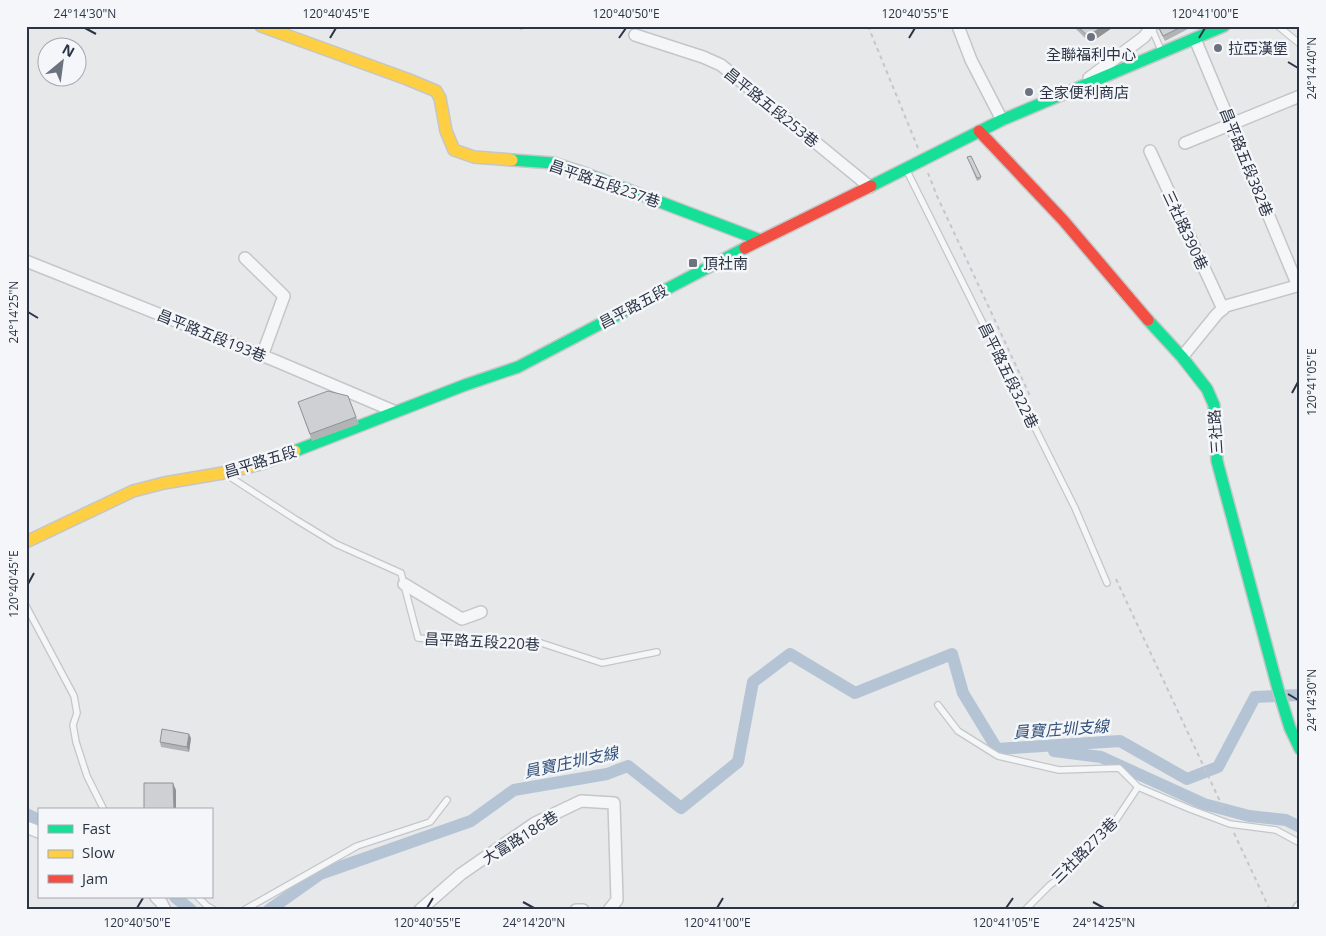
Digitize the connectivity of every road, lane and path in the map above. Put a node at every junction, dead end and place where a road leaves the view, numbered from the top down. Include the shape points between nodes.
1 (261, 26) edge
2 (1151, 26) edge
3 (1224, 26) edge
4 (1278, 26) edge
5 (962, 28) edge
6 (635, 35) dead end
7 (1195, 39) junction
8 (1300, 44) edge
9 (1162, 52) junction
10 (1076, 88) junction
11 (1300, 96) edge
12 (1002, 120) junction
13 (1232, 124) junction
14 (979, 131) junction
15 (1185, 143) dead end
16 (1150, 151) dead end
17 (906, 169) junction
18 (870, 187) junction
19 (760, 240) junction
20 (245, 258) dead end
21 (26, 261) edge
22 (1299, 286) edge
23 (1223, 309) junction
24 (262, 356) junction
25 (1182, 357) junction
26 (396, 412) junction
27 (223, 473) junction
28 (26, 542) edge
29 (1107, 583) dead end
30 (404, 584) junction
31 (26, 606) edge
32 (482, 612) dead end
33 (658, 652) dead end
34 (938, 705) dead end
35 (1300, 749) edge
36 (1138, 787) junction
37 (447, 800) dead end
38 (103, 808) edge
39 (26, 827) edge
40 (38, 832) edge
41 (1300, 843) edge
42 (199, 898) edge
43 (611, 909) edge
44 (214, 910) edge
45 (244, 910) edge
46 (420, 910) edge
47 (576, 910) edge
48 (583, 910) edge
49 (1025, 910) edge

1 - 19 street, 昌平路五段237巷 via 436,91 454,150 474,157 553,162
2 - 9 lane
2 - 10 street via 1144,37
3 - 7 street, 昌平路五段
4 - 8 lane
5 - 12 street via 971,60
6 - 18 street, 昌平路五段253巷 via 721,65
7 - 9 street, 昌平路五段
7 - 13 street, 昌平路五段382巷
9 - 10 street, 昌平路五段
10 - 12 street, 昌平路五段
11 - 13 street
12 - 14 street, 昌平路五段
13 - 15 street
13 - 22 street, 昌平路五段382巷
14 - 17 street, 昌平路五段
14 - 25 street, 三社路 via 1063,220
16 - 23 street, 三社路390巷
17 - 18 street, 昌平路五段
17 - 29 lane, 昌平路五段322巷 via 1075,508
18 - 19 street, 昌平路五段
19 - 26 street, 昌平路五段 via 518,367
20 - 24 street via 284,296
21 - 24 street, 昌平路五段193巷
22 - 23 street
23 - 25 street
24 - 26 street, 昌平路五段193巷
25 - 35 street, 三社路 via 1214,405 1219,470 1278,689
26 - 27 street, 昌平路五段 via 261,464
27 - 28 street, 昌平路五段 via 133,491
27 - 30 lane, 昌平路五段220巷 via 336,544 401,572
30 - 32 street, 昌平路五段220巷 via 462,619
30 - 33 lane, 昌平路五段220巷 via 418,638 474,643 538,642 602,663
31 - 38 lane via 74,696 76,742 87,776
34 - 36 lane via 958,731 998,756 1059,770 1119,768
36 - 41 lane via 1230,824 1276,830
36 - 49 lane, 三社路273巷 via 1114,823
37 - 45 lane via 430,822 357,846
39 - 40 street
42 - 44 lane
43 - 46 street, 大富路186巷 via 617,900 614,803 581,801 535,824 461,874
47 - 48 street

